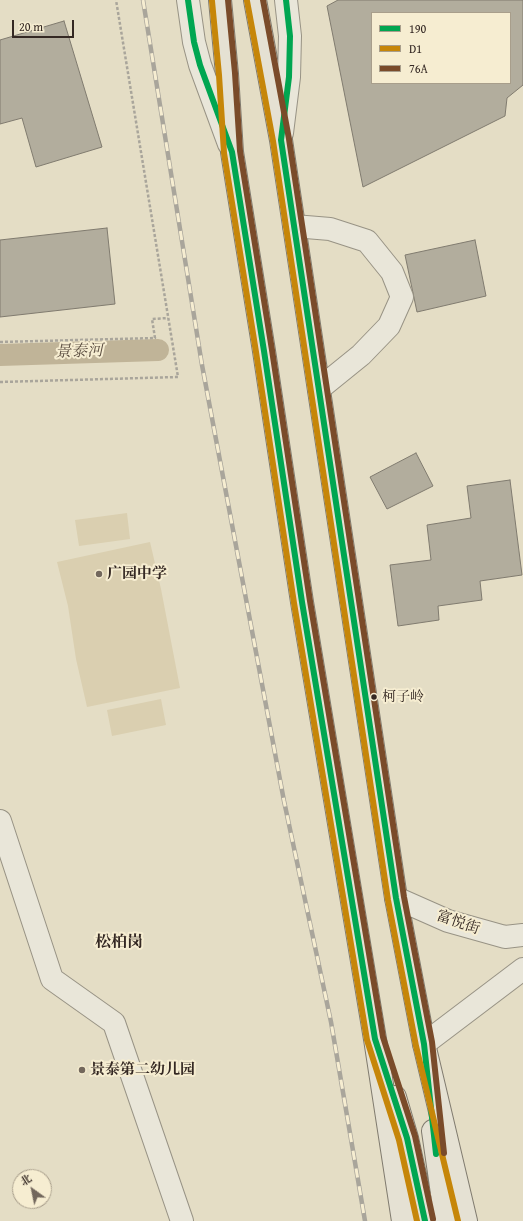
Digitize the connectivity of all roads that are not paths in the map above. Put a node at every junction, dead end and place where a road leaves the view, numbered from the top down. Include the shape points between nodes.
1 (188, 0) edge
2 (220, 0) edge
3 (255, 0) edge
4 (286, 0) edge
5 (281, 140) junction
6 (232, 152) junction
7 (294, 226) junction
8 (319, 389) junction
9 (0, 821) edge
10 (396, 898) junction
11 (523, 935) edge
12 (523, 968) edge
13 (375, 1039) junction
14 (424, 1044) junction
15 (182, 1221) edge
16 (403, 1221) edge
17 (425, 1221) edge
18 (446, 1221) edge
19 (466, 1221) edge

1 - 6 street via 200,65
2 - 6 highway
3 - 5 highway
4 - 5 street via 290,36 289,77
5 - 7 highway
6 - 13 highway via 302,602
7 - 8 highway
7 - 8 street via 330,229 367,241 392,272 402,297 389,326 361,355
8 - 10 highway
9 - 15 street via 52,979 114,1023
10 - 11 street, 富悦街 via 448,921 505,937
10 - 14 highway
12 - 14 street
13 - 16 highway
13 - 17 highway via 407,1138
14 - 18 highway via 435,1150
14 - 19 highway

